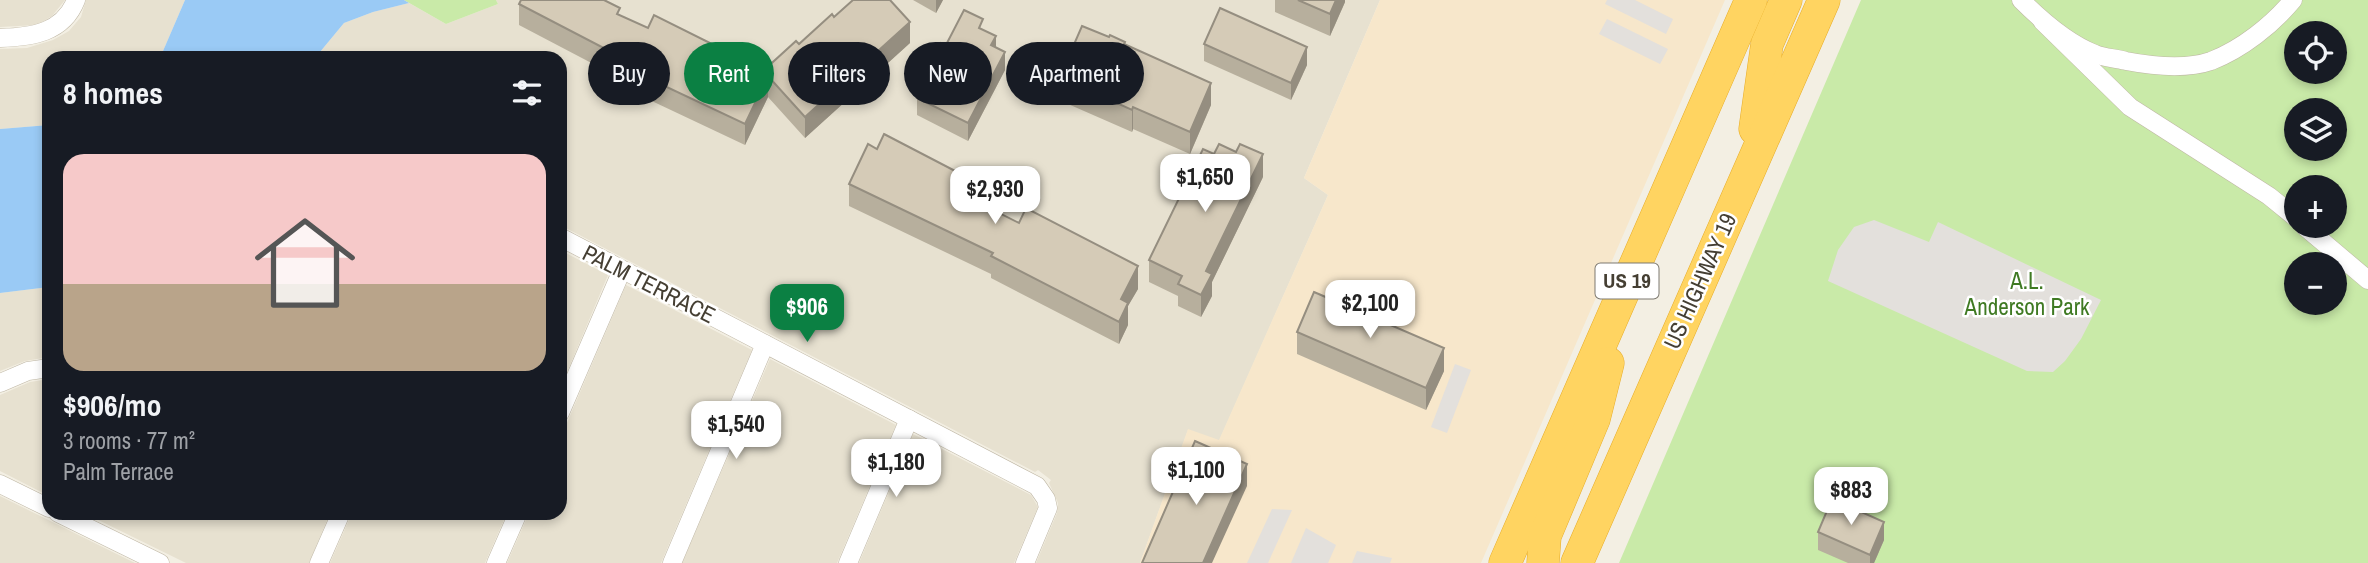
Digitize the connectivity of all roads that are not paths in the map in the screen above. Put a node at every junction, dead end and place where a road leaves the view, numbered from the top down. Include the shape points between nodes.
1 (76, 0) edge
2 (1751, 0) edge
3 (1786, 0) edge
4 (1824, 0) edge
5 (2021, 0) edge
6 (2293, 0) edge
7 (2042, 21) junction
8 (0, 38) edge
9 (1750, 169) junction
10 (2284, 208) edge
11 (2318, 238) edge
12 (567, 241) edge
13 (622, 270) junction
14 (1629, 276) junction
15 (2368, 281) edge
16 (765, 344) junction
17 (42, 369) edge
18 (0, 383) edge
19 (567, 398) edge
20 (909, 419) junction
21 (0, 484) edge
22 (42, 505) edge
23 (72, 520) edge
24 (338, 520) edge
25 (514, 520) edge
26 (160, 563) edge
27 (319, 563) edge
28 (496, 563) edge
29 (671, 563) edge
30 (848, 563) edge
31 (1025, 563) edge
32 (1505, 563) edge
33 (1543, 563) edge
34 (1577, 563) edge

1 - 8 street via 58,25 38,35
2 - 14 highway, US 19
3 - 9 highway via 1768,44
4 - 9 highway, US HIGHWAY 19 / US 19
5 - 7 street
6 - 7 street via 2238,46 2211,61 2181,65 2148,65 2095,54
7 - 10 street via 2130,107
9 - 34 highway, US HIGHWAY 19 / US 19
11 - 15 street
12 - 13 street, PALM TERRACE
13 - 16 street, PALM TERRACE
13 - 19 street
14 - 32 highway, US 19
14 - 33 highway via 1594,419 1545,536
16 - 20 street, PALM TERRACE
16 - 29 street
17 - 18 street
20 - 30 street
20 - 31 street, PALM TERRACE via 1037,486 1048,509
21 - 22 street
23 - 26 street
24 - 27 street
25 - 28 street

